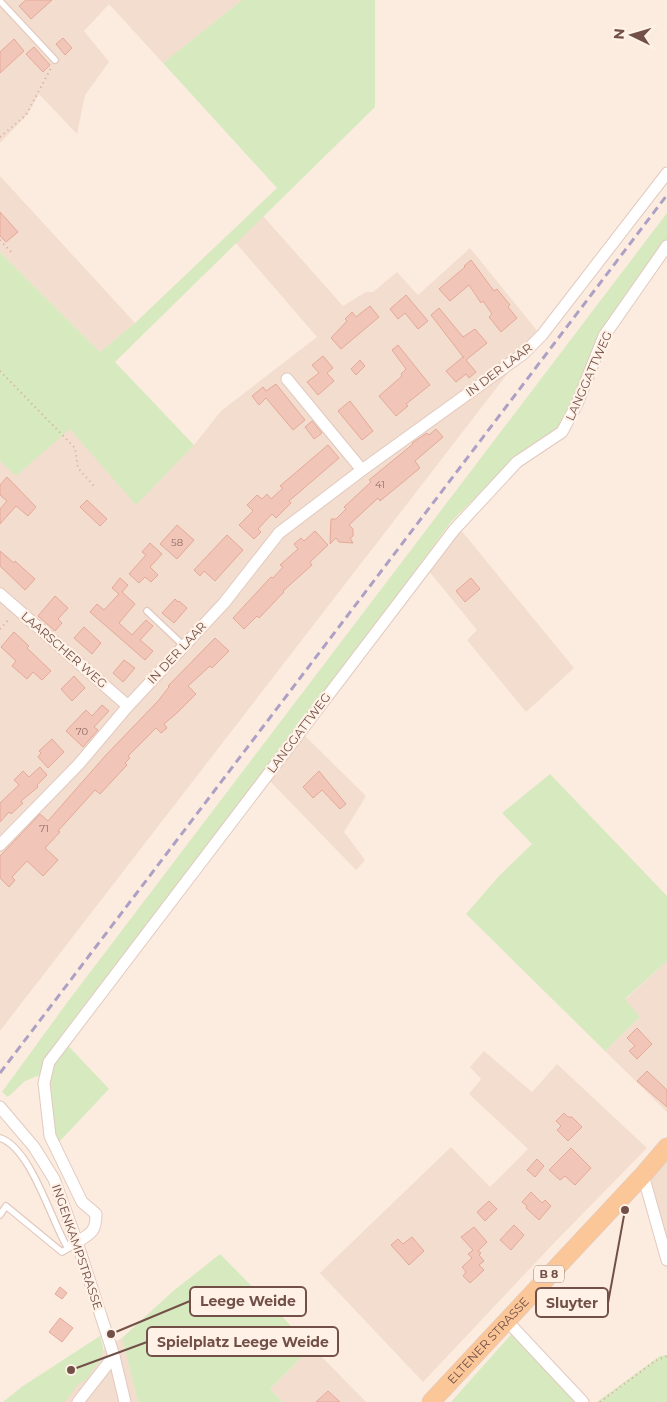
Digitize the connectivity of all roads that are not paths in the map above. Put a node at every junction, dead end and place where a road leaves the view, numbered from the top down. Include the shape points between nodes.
1 (0, 1) edge
2 (55, 60) road end
3 (667, 173) edge
4 (667, 246) edge
5 (287, 379) dead end
6 (362, 470) junction
7 (0, 594) edge
8 (148, 611) dead end
9 (184, 646) junction
10 (128, 706) junction
11 (0, 844) edge
12 (0, 1107) edge
13 (0, 1138) edge
14 (667, 1147) edge
15 (643, 1175) junction
16 (0, 1215) edge
17 (77, 1242) junction
18 (667, 1260) edge
19 (506, 1321) junction
20 (114, 1356) junction
21 (78, 1402) edge
22 (126, 1402) edge
23 (430, 1402) edge
24 (583, 1402) edge

1 - 2 lane
3 - 6 street, IN DER LAAR via 542,335 523,354
4 - 17 street, LANGGATTWEG via 604,336 577,404 562,432 517,462 454,530 49,1062 44,1083 50,1136 82,1202 96,1214 96,1226
5 - 6 street
6 - 9 street, IN DER LAAR via 279,533 224,603
7 - 10 street, LAARSCHER WEG
8 - 9 lane
9 - 10 street, IN DER LAAR
10 - 11 street, IN DER LAAR via 78,766
12 - 17 street, INGENKAMPSTRASSE via 34,1147 54,1179
13 - 17 lane via 19,1154 36,1179 66,1245
14 - 15 main road, ELTENER STRASSE / B 8
15 - 18 street
15 - 19 main road, ELTENER STRASSE / B 8
16 - 17 lane via 6,1206 62,1252
17 - 20 street, INGENKAMPSTRASSE
19 - 23 main road, ELTENER STRASSE / B 8
19 - 24 street
20 - 21 street
20 - 22 street, INGENKAMPSTRASSE

